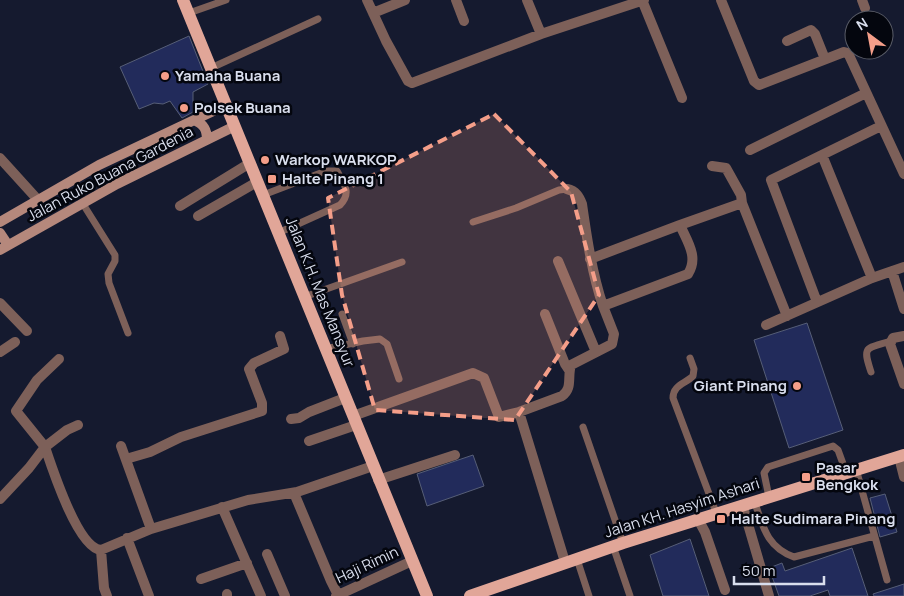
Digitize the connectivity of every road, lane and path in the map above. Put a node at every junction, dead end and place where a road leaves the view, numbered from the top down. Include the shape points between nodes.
1 (184, 0) edge
2 (226, 0) edge
3 (366, 0) edge
4 (405, 0) edge
5 (456, 0) edge
6 (527, 0) edge
7 (643, 0) edge
8 (721, 0) edge
9 (189, 13) junction
10 (373, 13) junction
11 (318, 19) dead end
12 (464, 21) dead end
13 (541, 34) junction
14 (787, 41) dead end
15 (825, 59) junction
16 (211, 68) junction
17 (866, 93) junction
18 (682, 98) dead end
19 (226, 105) junction
20 (194, 120) junction
21 (235, 126) junction
22 (882, 126) junction
23 (207, 140) junction
24 (750, 150) dead end
25 (822, 155) junction
26 (0, 158) edge
27 (250, 163) junction
28 (712, 166) dead end
29 (904, 174) edge
30 (257, 182) junction
31 (567, 189) joint
32 (263, 195) junction
33 (38, 200) junction
34 (742, 203) junction
35 (83, 204) junction
36 (180, 206) dead end
37 (198, 216) dead end
38 (0, 222) edge
39 (472, 222) dead end
40 (680, 225) junction
41 (0, 233) edge
42 (278, 233) junction
43 (4, 248) edge
44 (590, 258) junction
45 (558, 261) dead end
46 (402, 262) dead end
47 (904, 267) edge
48 (892, 271) junction
49 (872, 278) junction
50 (304, 297) junction
51 (817, 302) junction
52 (0, 303) edge
53 (602, 306) junction
54 (904, 309) edge
55 (342, 314) dead end
56 (545, 314) dead end
57 (787, 316) junction
58 (766, 324) dead end
59 (27, 331) dead end
60 (128, 333) dead end
61 (280, 336) dead end
62 (904, 336) edge
63 (891, 341) junction
64 (15, 342) dead end
65 (352, 344) junction
66 (325, 349) junction
67 (0, 352) edge
68 (596, 352) junction
69 (690, 358) dead end
70 (59, 359) dead end
71 (569, 370) junction
72 (871, 372) dead end
73 (399, 379) dead end
74 (904, 384) edge
75 (345, 398) junction
76 (519, 412) junction
77 (291, 419) dead end
78 (354, 421) junction
79 (78, 425) dead end
80 (583, 427) dead end
81 (309, 440) dead end
82 (121, 446) dead end
83 (45, 447) junction
84 (455, 455) dead end
85 (901, 456) edge
86 (126, 459) junction
87 (373, 466) junction
88 (851, 471) junction
89 (904, 477) edge
90 (378, 480) junction
91 (294, 493) junction
92 (769, 497) junction
93 (0, 499) edge
94 (749, 505) junction
95 (222, 507) junction
96 (717, 515) junction
97 (699, 521) junction
98 (151, 529) junction
99 (874, 536) junction
100 (127, 538) junction
101 (618, 545) junction
102 (100, 550) junction
103 (267, 554) dead end
104 (412, 561) junction
105 (571, 561) junction
106 (247, 563) junction
107 (201, 579) dead end
108 (887, 580) dead end
109 (725, 590) dead end
110 (337, 595) edge
111 (107, 596) edge
112 (149, 596) edge
113 (262, 596) edge
114 (285, 596) edge
115 (427, 596) edge
116 (470, 596) edge
117 (589, 596) edge
118 (630, 596) edge
119 (769, 596) edge

1 - 9 main road, Jalan K.H. Mas Mansyur
2 - 9 lane
3 - 10 street
4 - 10 street
5 - 12 street
6 - 13 street
7 - 13 street
7 - 18 street
8 - 15 street via 756,84 762,85
9 - 16 main road, Jalan K.H. Mas Mansyur
10 - 13 street via 408,81 412,82
11 - 16 lane
14 - 15 street via 811,30
15 - 17 street via 847,52
16 - 19 main road, Jalan K.H. Mas Mansyur
17 - 22 street
17 - 24 street
19 - 20 street, Jalan Ruko Buana Gardenia
19 - 21 main road, Jalan K.H. Mas Mansyur
20 - 23 street via 205,128
20 - 33 street, Jalan Ruko Buana Gardenia via 99,165
21 - 23 street, Jalan Ruko Buana Gardenia
21 - 27 main road, Jalan K.H. Mas Mansyur
22 - 25 street
22 - 29 street
23 - 35 street, Jalan Ruko Buana Gardenia
25 - 49 street
25 - 51 street via 771,180
26 - 33 street
27 - 30 main road, Jalan K.H. Mas Mansyur
27 - 36 street
28 - 34 street via 726,168
30 - 32 main road, Jalan K.H. Mas Mansyur
30 - 37 street
31 - 39 lane
31 - 44 street via 574,191 582,204
32 - 42 main road, Jalan K.H. Mas Mansyur
32 - 42 lane via 326,171 338,171 347,191 346,199 340,205
33 - 38 street, Jalan Ruko Buana Gardenia
34 - 40 street
34 - 57 street
35 - 43 street, Jalan Ruko Buana Gardenia
35 - 60 lane via 115,255 116,261 108,274 109,283
40 - 44 street
40 - 53 street via 694,257 688,274
41 - 43 street
42 - 50 main road, Jalan K.H. Mas Mansyur
44 - 53 street
45 - 68 street
46 - 50 lane
47 - 48 street
48 - 49 street
48 - 54 street
49 - 51 street
50 - 66 main road, Jalan K.H. Mas Mansyur
51 - 57 street
52 - 59 street
53 - 68 street via 614,340
55 - 65 lane
56 - 71 street
57 - 58 street
61 - 86 street via 284,349 254,363 249,369 262,411
62 - 63 street
63 - 72 lane via 866,351
63 - 74 street
64 - 67 street
65 - 66 lane
65 - 73 lane via 380,339 387,344
66 - 75 main road, Jalan K.H. Mas Mansyur
68 - 71 street via 573,362
69 - 96 lane via 693,376 676,387 673,398
70 - 83 street via 37,380 16,411
71 - 76 street via 567,392
75 - 77 street
75 - 78 main road, Jalan K.H. Mas Mansyur
76 - 78 street via 499,416 484,378 473,372
76 - 105 street
78 - 81 street
78 - 87 main road, Jalan K.H. Mas Mansyur
79 - 83 street
80 - 101 lane
82 - 86 street
83 - 93 street
83 - 102 street via 72,518 92,546
84 - 90 street
85 - 88 main road, Jalan KH. Hasyim Ashari
85 - 89 street
86 - 98 street
87 - 90 main road, Jalan K.H. Mas Mansyur
87 - 91 street
88 - 92 main road, Jalan KH. Hasyim Ashari
88 - 92 lane via 833,446 768,467 764,473
88 - 99 lane
90 - 104 main road, Jalan K.H. Mas Mansyur
91 - 95 street
91 - 110 street
92 - 94 main road, Jalan KH. Hasyim Ashari
94 - 96 main road, Jalan KH. Hasyim Ashari
94 - 99 lane via 769,539 794,557
94 - 119 street
95 - 98 street
95 - 106 street
96 - 97 main road, Jalan KH. Hasyim Ashari
97 - 101 main road, Jalan KH. Hasyim Ashari
97 - 109 street via 706,532
98 - 100 street
99 - 108 lane
100 - 102 street
100 - 112 street
101 - 105 main road, Jalan KH. Hasyim Ashari
101 - 118 lane
102 - 111 street
103 - 114 street
104 - 110 street, Haji Rimin
104 - 115 main road, Jalan K.H. Mas Mansyur
105 - 116 main road, Jalan KH. Hasyim Ashari
105 - 117 lane
106 - 107 street
106 - 113 street

